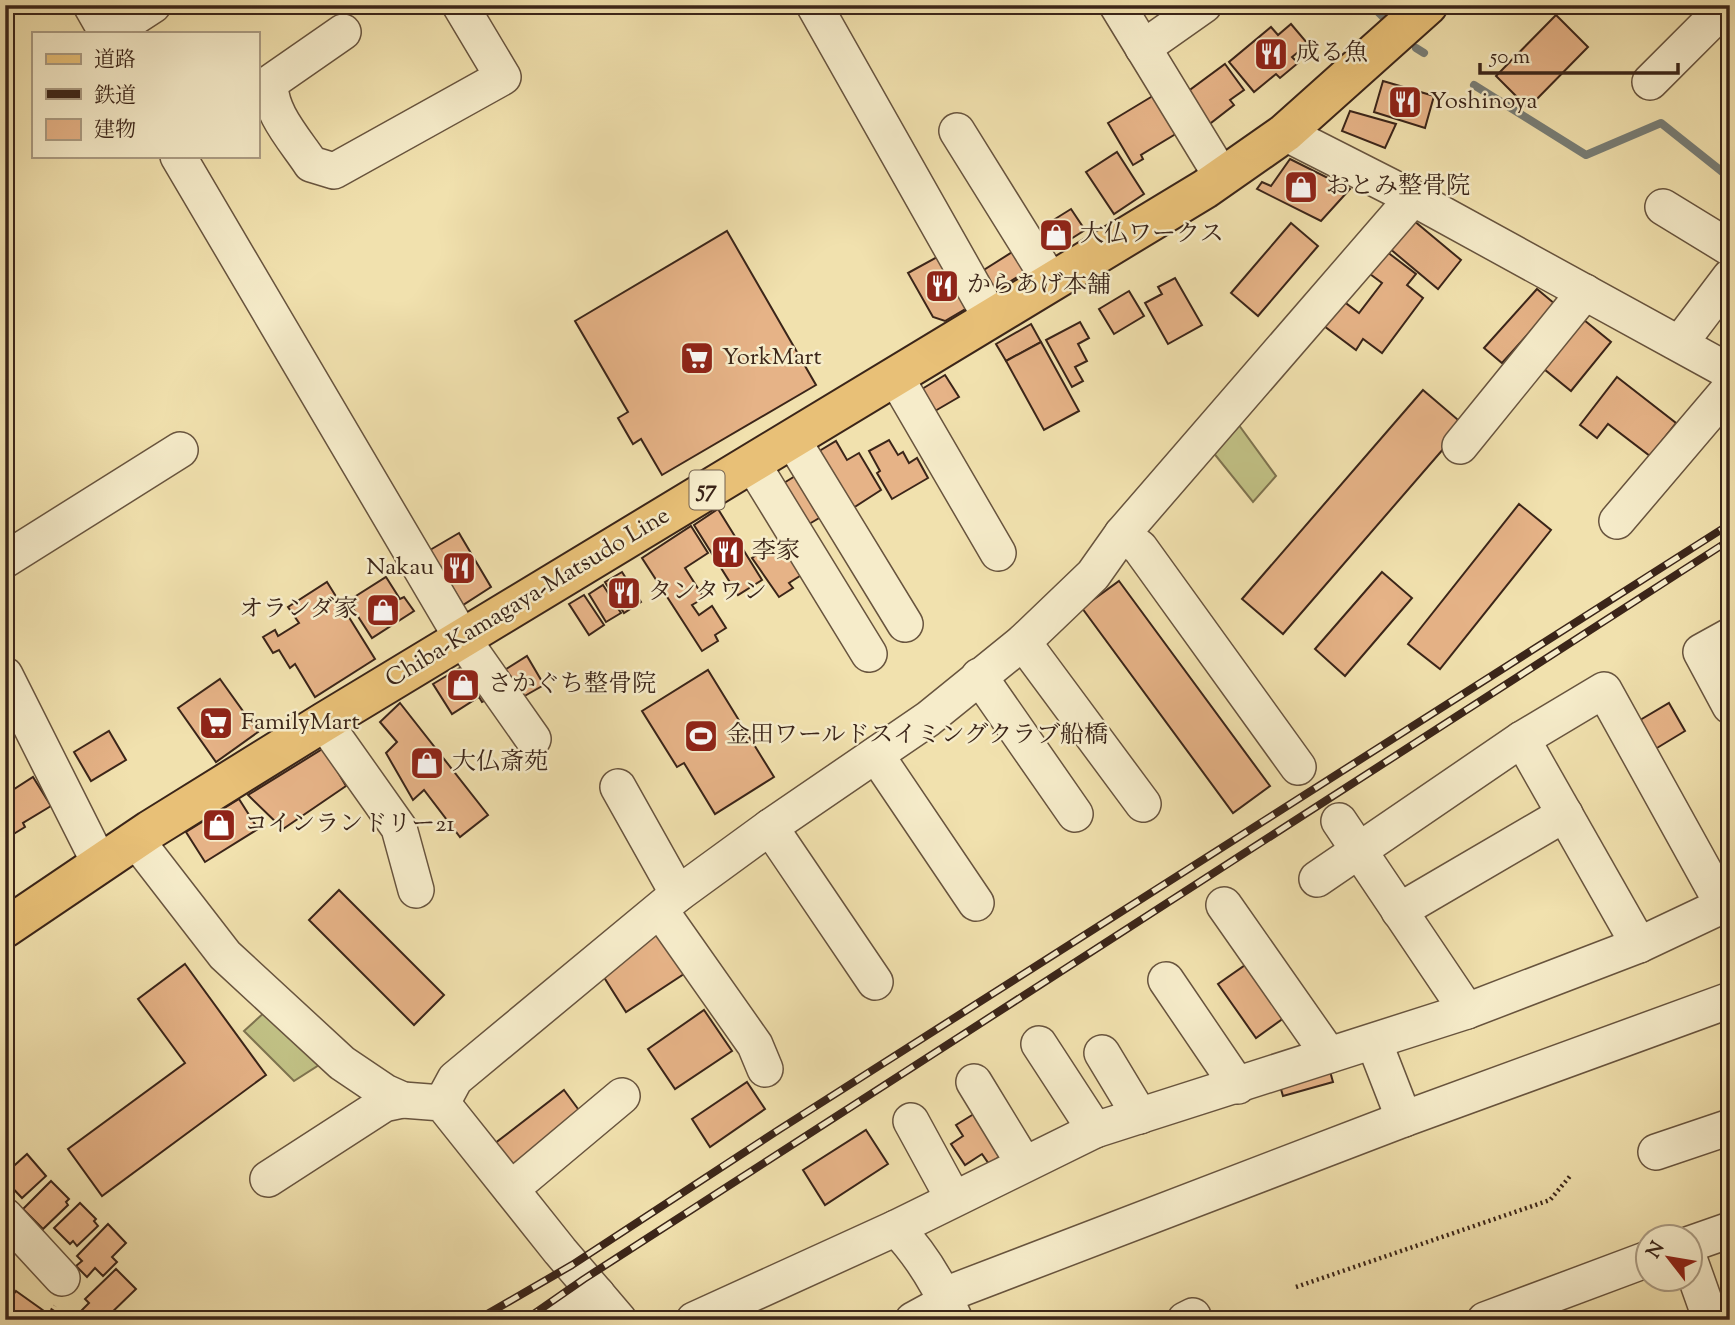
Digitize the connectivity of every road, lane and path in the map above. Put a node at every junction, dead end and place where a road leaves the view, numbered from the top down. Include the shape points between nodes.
1 (91, 5) edge
2 (153, 5) edge
3 (460, 5) edge
4 (814, 5) edge
5 (1117, 5) edge
6 (1204, 5) edge
7 (1727, 5) edge
8 (1408, 23) edge
9 (108, 32) edge
10 (111, 32) edge
11 (343, 32) dead end
12 (1143, 48) junction
13 (1650, 82) dead end
14 (266, 115) edge
15 (957, 131) dead end
16 (1293, 137) junction
17 (187, 159) edge
18 (1222, 177) junction
19 (1413, 198) junction
20 (1663, 208) dead end
21 (1730, 248) edge
22 (1730, 277) edge
23 (1051, 282) junction
24 (1585, 292) junction
25 (991, 318) junction
26 (1680, 344) junction
27 (1730, 372) edge
28 (895, 376) junction
29 (1730, 388) edge
30 (792, 439) junction
31 (1460, 446) dead end
32 (180, 450) dead end
33 (752, 463) junction
34 (1617, 521) dead end
35 (1122, 534) junction
36 (998, 553) dead end
37 (5, 561) edge
38 (905, 624) dead end
39 (1730, 636) edge
40 (462, 638) junction
41 (1023, 642) junction
42 (869, 654) dead end
43 (5, 675) edge
44 (979, 676) junction
45 (1730, 706) edge
46 (14, 715) edge
47 (324, 722) junction
48 (533, 739) dead end
49 (1522, 739) junction
50 (876, 755) junction
51 (1298, 767) dead end
52 (618, 787) dead end
53 (1143, 804) dead end
54 (1075, 814) dead end
55 (1565, 814) junction
56 (1339, 821) dead end
57 (769, 827) junction
58 (141, 848) junction
59 (1360, 852) junction
60 (100, 864) junction
61 (1317, 879) dead end
62 (416, 890) dead end
63 (669, 902) junction
64 (976, 903) dead end
65 (1727, 903) edge
66 (1224, 905) dead end
67 (1399, 911) junction
68 (5, 928) edge
69 (1639, 945) junction
70 (1166, 980) dead end
71 (875, 982) dead end
72 (1730, 1000) edge
73 (1467, 1011) junction
74 (1374, 1042) junction
75 (1040, 1044) dead end
76 (1102, 1053) dead end
77 (1329, 1055) junction
78 (765, 1069) dead end
79 (974, 1082) dead end
80 (1238, 1086) junction
81 (622, 1096) dead end
82 (403, 1100) junction
83 (442, 1103) junction
84 (1140, 1116) junction
85 (1404, 1119) junction
86 (912, 1121) dead end
87 (1730, 1128) edge
88 (1096, 1130) junction
89 (1656, 1152) dead end
90 (1024, 1164) junction
91 (1571, 1175) dead end
92 (268, 1179) dead end
93 (511, 1189) junction
94 (953, 1198) junction
95 (5, 1216) edge
96 (896, 1228) junction
97 (1730, 1230) edge
98 (1704, 1239) edge
99 (1634, 1264) edge
100 (62, 1278) dead end
101 (1297, 1287) dead end
102 (1701, 1294) edge
103 (608, 1307) edge
104 (951, 1309) edge
105 (559, 1320) edge
106 (694, 1320) edge
107 (913, 1320) edge
108 (1485, 1320) edge
109 (1711, 1320) edge

1 - 9 street
2 - 10 street
3 - 14 street via 503,77 334,171 311,164
4 - 25 street
5 - 12 street
6 - 12 street
7 - 13 street
8 - 16 main road, Chiba-Kamagaya-Matsudo Line / 57
11 - 14 street via 271,82
12 - 18 street
15 - 23 street
16 - 18 main road, Chiba-Kamagaya-Matsudo Line / 57
16 - 19 street
17 - 40 street
18 - 23 main road, Chiba-Kamagaya-Matsudo Line / 57
19 - 24 street
19 - 35 street
20 - 21 street
22 - 26 street
23 - 25 main road, Chiba-Kamagaya-Matsudo Line / 57
24 - 26 street
24 - 31 street
25 - 28 main road, Chiba-Kamagaya-Matsudo Line / 57
26 - 27 street
28 - 30 main road, Chiba-Kamagaya-Matsudo Line / 57
28 - 36 street
29 - 34 street
30 - 33 main road, Chiba-Kamagaya-Matsudo Line / 57
30 - 38 street
32 - 37 street
33 - 40 main road, Chiba-Kamagaya-Matsudo Line / 57
33 - 42 street
35 - 41 street via 1093,575
35 - 51 street via 1140,548
39 - 45 street via 1701,652
40 - 47 main road, Chiba-Kamagaya-Matsudo Line / 57
40 - 48 street
41 - 44 street
41 - 53 street
43 - 46 street
44 - 50 street
44 - 54 street
46 - 60 street
47 - 58 main road, Chiba-Kamagaya-Matsudo Line / 57
47 - 62 street via 399,828
49 - 55 street
49 - 59 street
49 - 65 street via 1605,690
50 - 57 street
50 - 64 street
52 - 63 street
55 - 67 street
55 - 69 street
56 - 59 street
57 - 63 street
57 - 71 street
58 - 60 main road, Chiba-Kamagaya-Matsudo Line / 57
58 - 82 street via 225,954 348,1068
59 - 61 street
59 - 67 street
60 - 68 main road, Chiba-Kamagaya-Matsudo Line / 57
63 - 78 street
63 - 83 street via 455,1079
65 - 69 street
66 - 77 street
67 - 73 street
69 - 73 street
70 - 80 street
72 - 85 street
73 - 74 street
74 - 77 street
74 - 85 street
75 - 88 street
76 - 84 street
77 - 80 street
79 - 90 street
80 - 84 street
81 - 93 street
82 - 83 street
82 - 92 street via 384,1104
83 - 93 street
84 - 88 street
85 - 104 street via 956,1291
86 - 94 street
87 - 89 street
88 - 90 street
90 - 94 street
91 - 101 path via 1550,1200
93 - 103 street
94 - 96 street
95 - 100 street
96 - 104 street via 914,1246
96 - 106 street
97 - 98 street
99 - 108 street
102 - 109 street
103 - 105 street
104 - 107 street via 935,1308

